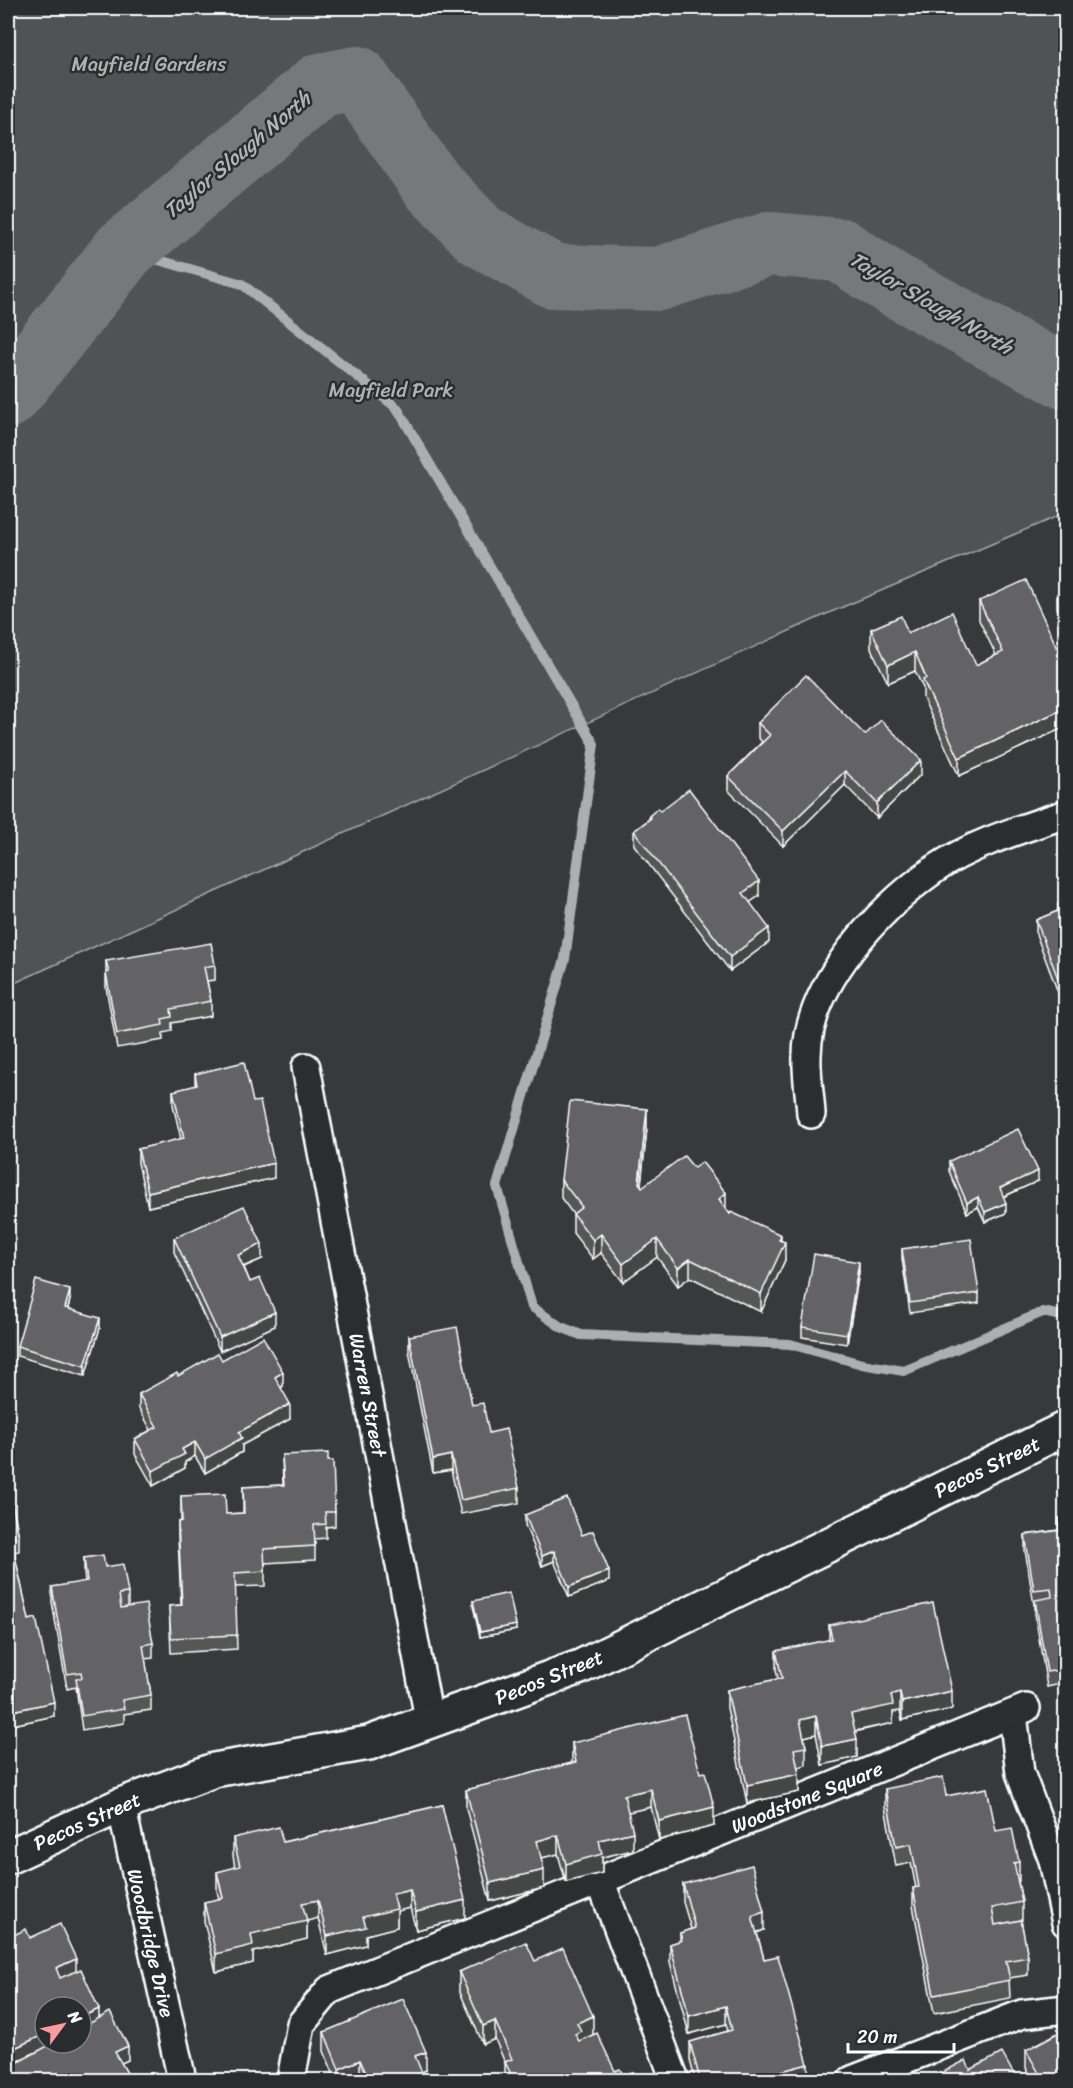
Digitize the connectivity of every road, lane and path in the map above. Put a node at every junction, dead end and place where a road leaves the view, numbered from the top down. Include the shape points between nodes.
1 (1065, 814) edge
2 (306, 1067) dead end
3 (812, 1114) dead end
4 (1065, 1428) edge
5 (430, 1724) junction
6 (121, 1804) junction
7 (8, 1857) edge
8 (600, 1880) junction
9 (1065, 1923) edge
10 (1065, 2009) edge
11 (182, 2080) edge
12 (291, 2080) edge
13 (675, 2080) edge
14 (852, 2080) edge

1 - 3 street via 997,838 936,869 858,938 819,998 806,1053
2 - 5 street, Warren Street
4 - 5 street, Pecos Street via 580,1667
5 - 6 street, Pecos Street via 369,1743 214,1770
6 - 7 street, Pecos Street
6 - 11 street, Woodbridge Drive
8 - 9 street, Woodstone Square via 1019,1711 1020,1773 1053,1860
8 - 12 street, Woodstone Square via 329,1990 301,2024
8 - 13 street
10 - 14 street via 1022,2014

